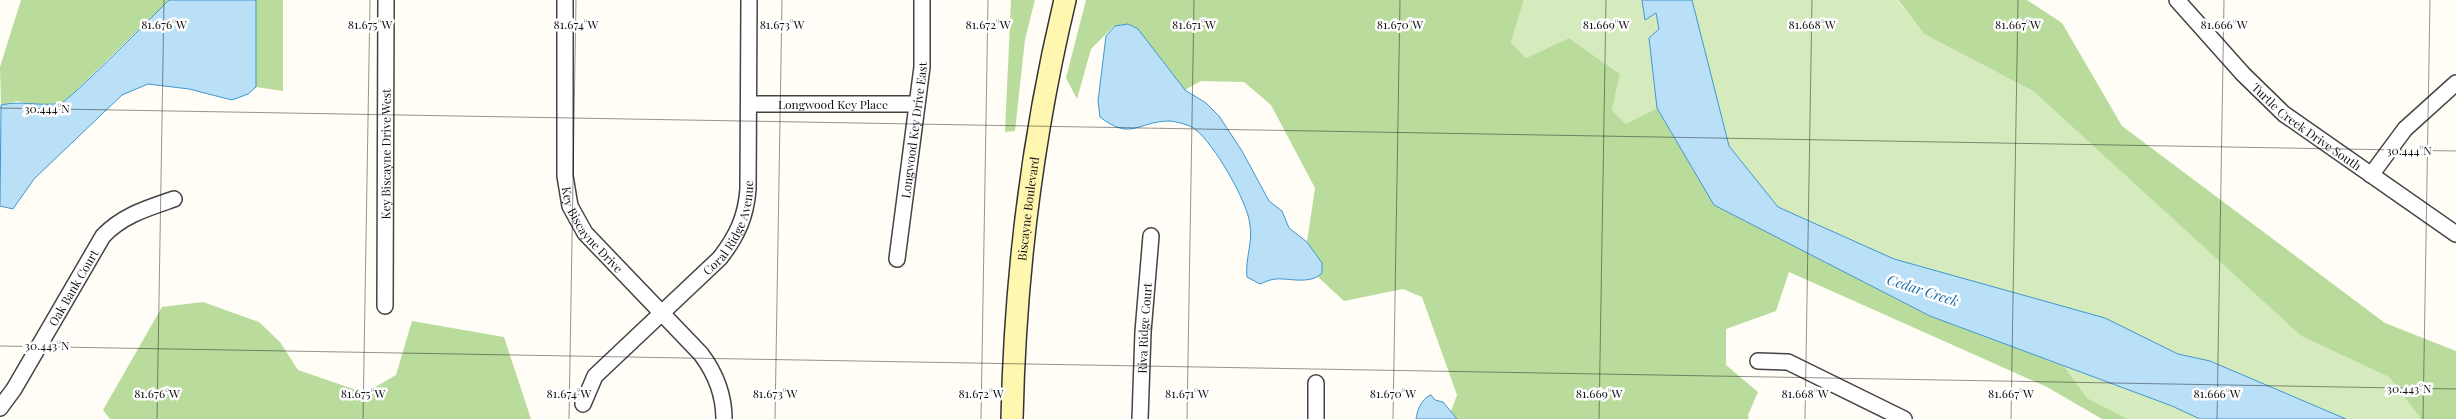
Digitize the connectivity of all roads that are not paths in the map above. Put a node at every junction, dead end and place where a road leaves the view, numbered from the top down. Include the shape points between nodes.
1 (386, 0) edge
2 (565, 0) edge
3 (749, 0) edge
4 (922, 0) edge
5 (1065, 0) edge
6 (2177, 0) edge
7 (2456, 83) edge
8 (749, 104) junction
9 (917, 104) junction
10 (2371, 175) junction
11 (174, 199) dead end
12 (2456, 234) edge
13 (1151, 236) dead end
14 (897, 259) dead end
15 (385, 306) dead end
16 (661, 312) junction
17 (1758, 361) dead end
18 (1316, 383) dead end
19 (583, 404) dead end
20 (0, 408) edge
21 (724, 419) edge
22 (1012, 419) edge
23 (1140, 419) edge
24 (1316, 419) edge
25 (1904, 419) edge

1 - 15 street, Key Biscayne Drive West
2 - 16 street, Key Biscayne Drive via 566,193 585,233
3 - 8 street, Coral Ridge Avenue
4 - 9 street, Longwood Key Drive East via 922,67
5 - 22 street, Biscayne Boulevard via 1029,183 1018,280
6 - 10 street, Turtle Creek Drive South via 2243,74 2284,114
7 - 10 street via 2405,129
8 - 9 street, Longwood Key Place
8 - 16 street, Coral Ridge Avenue via 747,207 742,224 720,258
9 - 14 street, Longwood Key Drive East
10 - 12 street, Turtle Creek Drive South
11 - 20 street, Oak Bank Court via 129,215 103,236
13 - 23 street, Riva Ridge Court via 1142,342
16 - 19 street, Coral Ridge Avenue via 595,376
16 - 21 street, Key Biscayne Drive via 711,367 722,396
17 - 25 street via 1788,362
18 - 24 street

